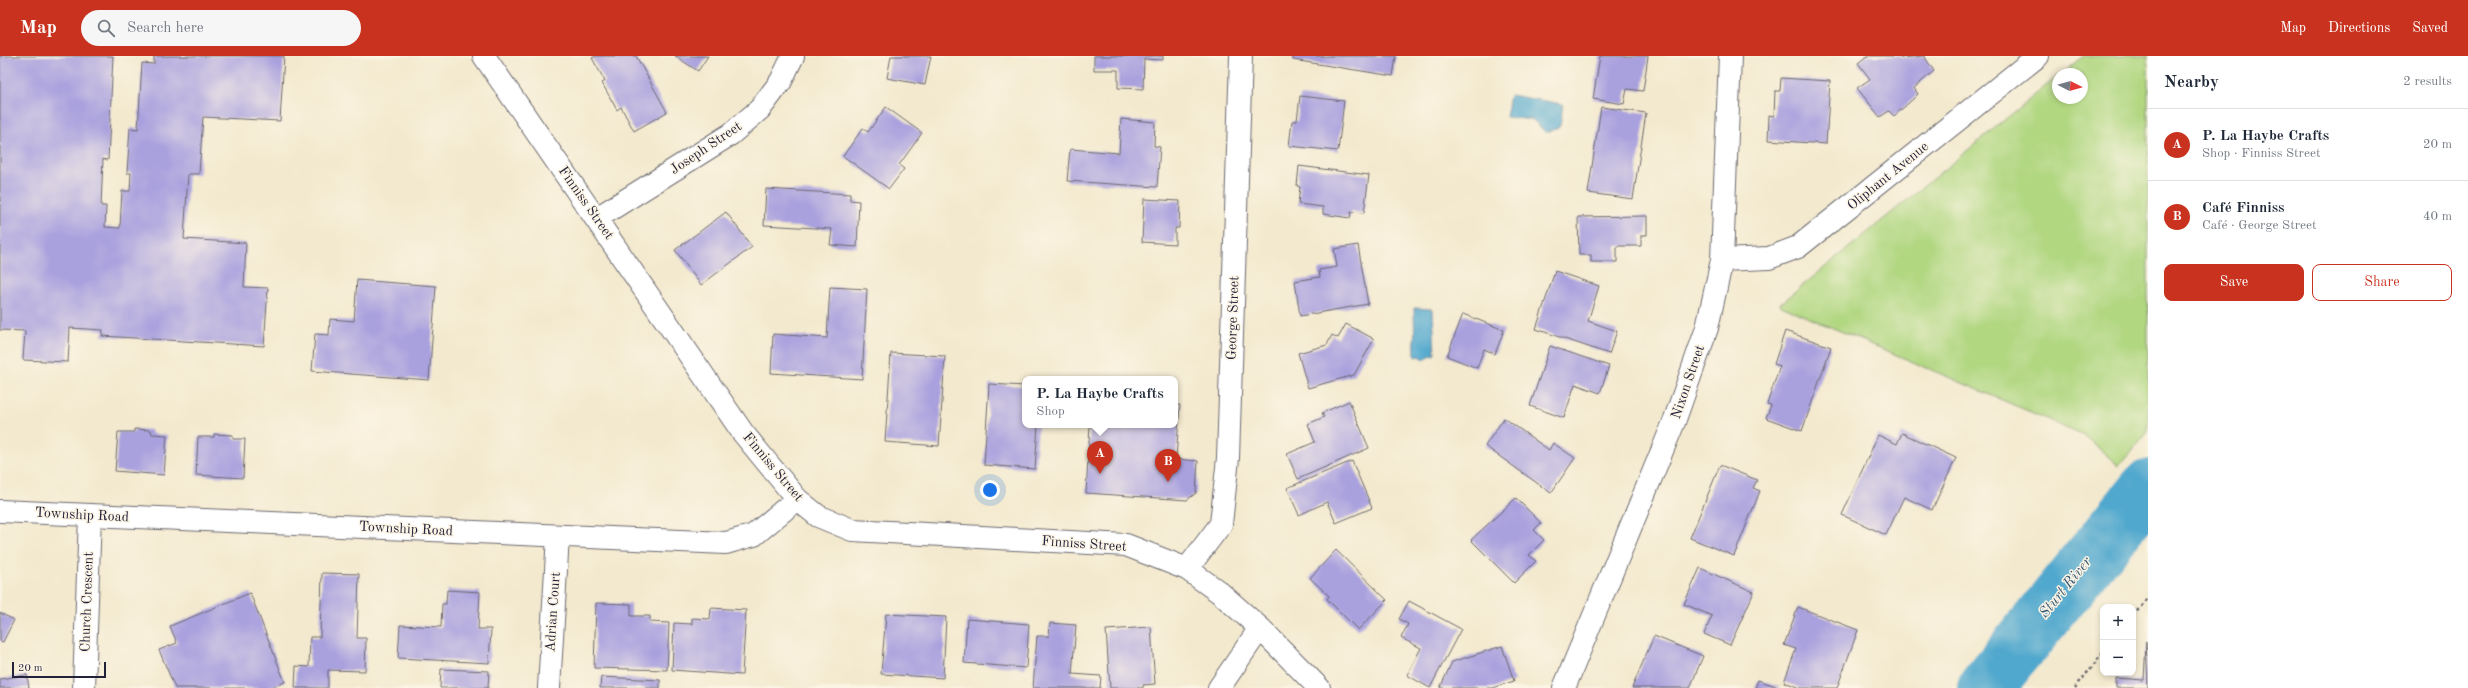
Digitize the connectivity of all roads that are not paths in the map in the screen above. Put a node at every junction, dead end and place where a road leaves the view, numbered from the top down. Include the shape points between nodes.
1 (484, 56) edge
2 (793, 56) edge
3 (1241, 56) edge
4 (1730, 56) edge
5 (2038, 56) edge
6 (596, 218) junction
7 (1722, 260) junction
8 (797, 499) junction
9 (0, 511) edge
10 (90, 515) junction
11 (558, 536) junction
12 (1187, 569) junction
13 (1260, 628) junction
14 (84, 688) edge
15 (549, 688) edge
16 (1219, 688) edge
17 (1319, 688) edge
18 (1564, 688) edge

1 - 6 street, Finniss Street
2 - 6 street, Joseph Street via 781,82 760,109 731,134
3 - 12 street, George Street via 1228,458 1221,524
4 - 7 street, Nixon Street
5 - 7 street, Oliphant Avenue via 1798,248 1769,258
6 - 8 street, Finniss Street via 743,433
7 - 18 street, Nixon Street via 1707,328 1674,422
8 - 11 street, Township Road via 754,535 726,543
8 - 12 street, Finniss Street via 818,516 852,530 1126,544
9 - 10 street, Township Road
10 - 11 street, Township Road
10 - 14 street, Church Crescent
11 - 15 street, Adrian Court
12 - 13 street, Finniss Street via 1219,592
13 - 16 street
13 - 17 street, Finniss Street

